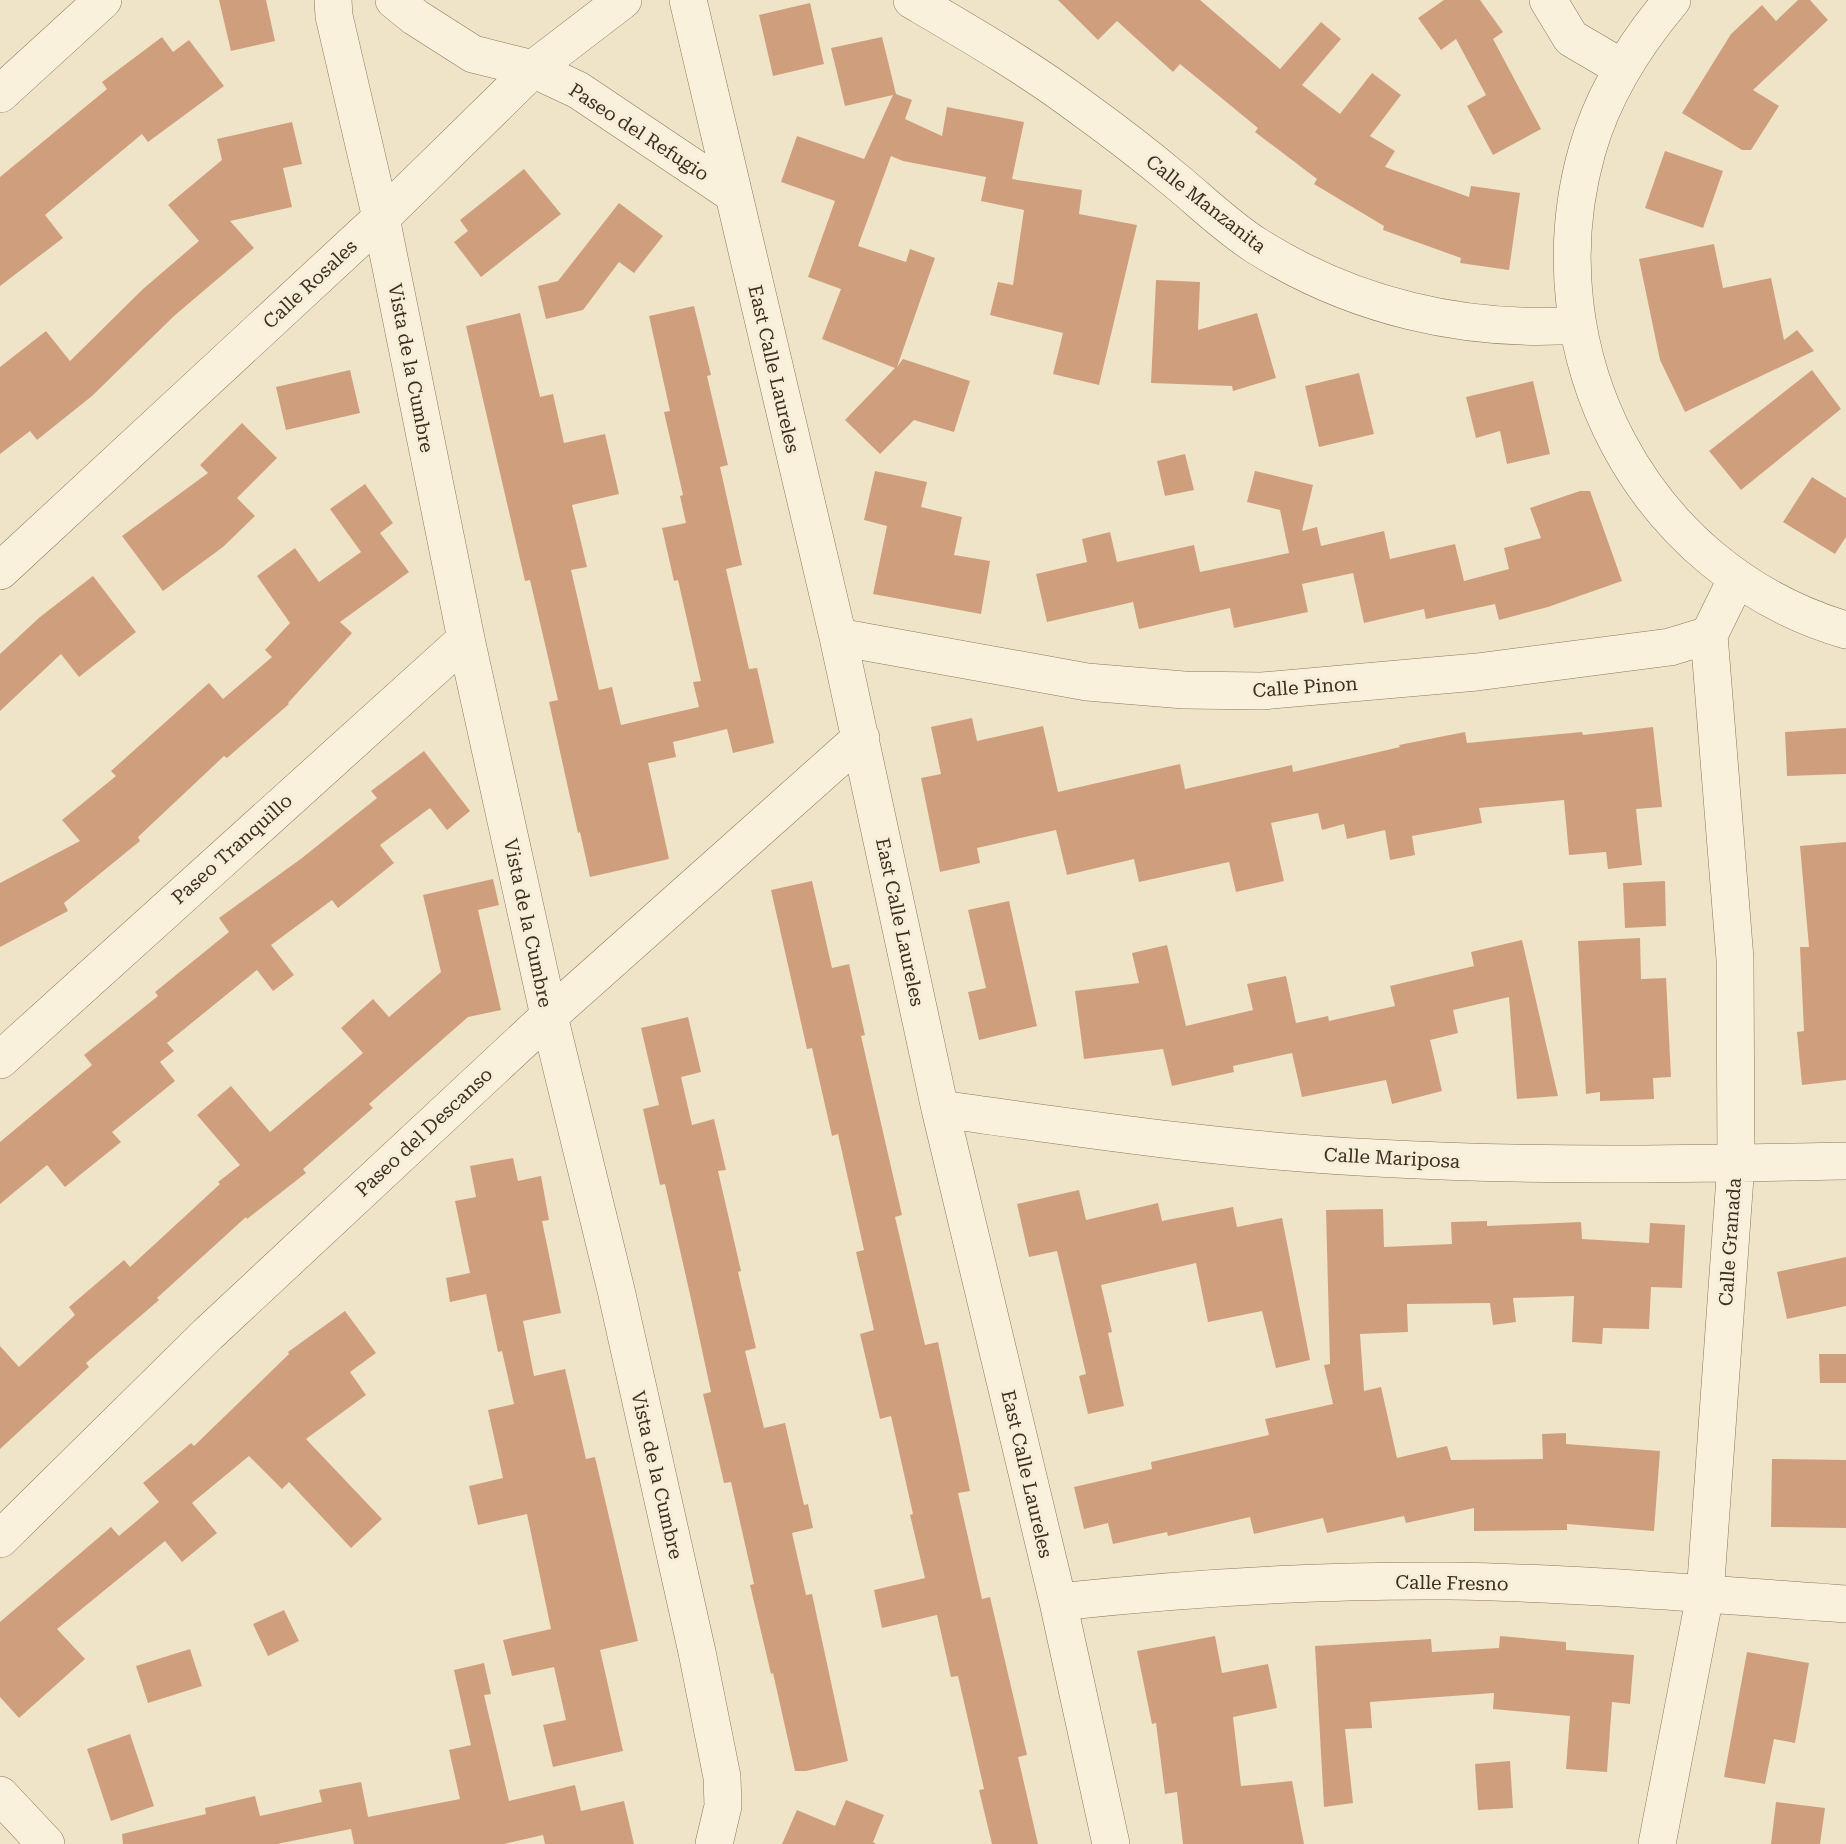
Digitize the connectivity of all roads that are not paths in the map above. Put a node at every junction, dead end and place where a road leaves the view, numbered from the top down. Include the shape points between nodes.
1 (103, 0) edge
2 (333, 0) edge
3 (394, 0) edge
4 (623, 0) edge
5 (688, 0) edge
6 (912, 0) edge
7 (1548, 0) edge
8 (1672, 0) edge
9 (1622, 68) junction
10 (533, 69) junction
11 (0, 94) edge
12 (733, 194) junction
13 (381, 218) junction
14 (1577, 325) junction
15 (0, 571) edge
16 (1737, 578) junction
17 (1846, 630) edge
18 (1709, 635) junction
19 (838, 637) junction
20 (466, 639) junction
21 (861, 738) junction
22 (549, 1016) junction
23 (0, 1060) edge
24 (940, 1109) junction
25 (1846, 1161) edge
26 (1736, 1163) junction
27 (0, 1539) edge
28 (1705, 1595) junction
29 (1058, 1602) junction
30 (1846, 1604) edge
31 (0, 1795) edge
32 (46, 1844) edge
33 (714, 1844) edge
34 (1111, 1844) edge
35 (1657, 1844) edge

1 - 11 street
2 - 13 street, Vista de la Cumbre
3 - 10 street, Paseo del Refugio via 473,54
4 - 10 street, Calle Rosales
5 - 12 street, East Calle Laureles
6 - 14 street, Calle Manzanita via 1080,106 1214,215 1301,272 1366,299 1419,314 1473,323
7 - 9 street via 1571,38
8 - 9 street
9 - 14 street via 1602,108 1577,193 1572,237
10 - 12 street, Paseo del Refugio via 578,90
10 - 13 street, Calle Rosales
12 - 19 street, East Calle Laureles
13 - 15 street, Calle Rosales
13 - 20 street, Vista de la Cumbre
14 - 16 street via 1597,399 1631,468 1679,528
16 - 17 street via 1780,603
16 - 18 street
18 - 19 street, Calle Pinon via 1670,647 1477,672 1262,691 1087,682
18 - 26 street, Calle Granada via 1735,959
19 - 21 street, East Calle Laureles
20 - 22 street, Vista de la Cumbre
20 - 23 street, Paseo Tranquillo
21 - 22 street, Paseo del Descanso
21 - 24 street, East Calle Laureles
22 - 27 street, Paseo del Descanso via 208,1334
22 - 33 street, Vista de la Cumbre via 616,1290 722,1777 723,1806
24 - 26 street, Calle Mariposa via 1234,1148 1375,1158 1542,1164
24 - 29 street, East Calle Laureles
25 - 26 street, Calle Mariposa
26 - 28 street, Calle Granada
28 - 29 street, Calle Fresno via 1450,1581 1315,1582
28 - 30 street, Calle Fresno
28 - 35 street, Calle Granada
29 - 34 street, East Calle Laureles
31 - 32 street

